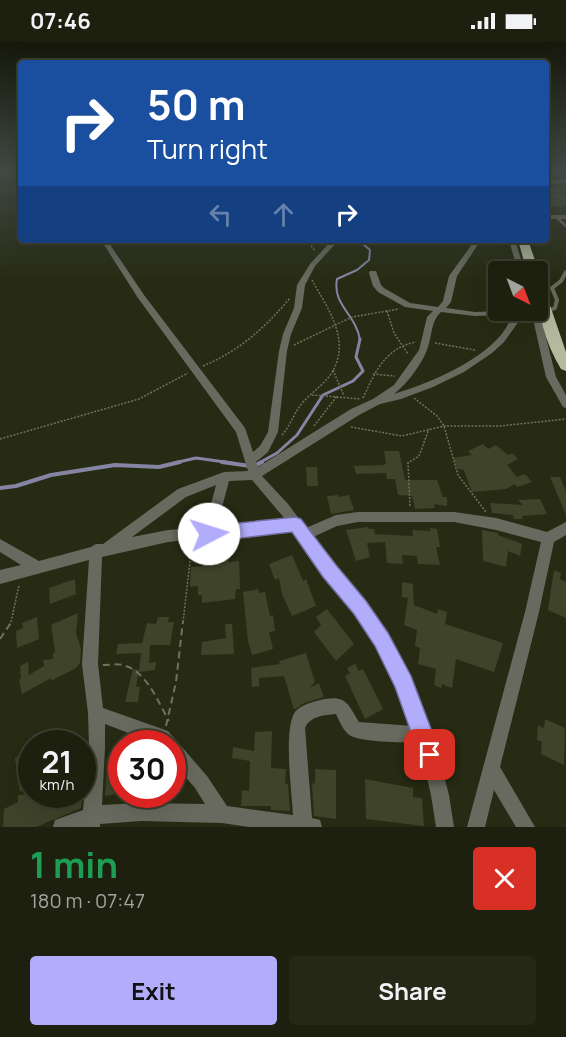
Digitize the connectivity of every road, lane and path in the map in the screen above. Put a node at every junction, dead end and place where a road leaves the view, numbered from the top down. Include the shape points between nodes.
1 (549, 217) edge
2 (556, 217) junction
3 (566, 217) edge
4 (566, 226) edge
5 (106, 243) edge
6 (309, 243) edge
7 (333, 243) edge
8 (476, 243) edge
9 (513, 243) edge
10 (524, 243) edge
11 (319, 257) junction
12 (519, 261) edge
13 (530, 261) edge
14 (308, 271) junction
15 (566, 272) edge
16 (373, 273) dead end
17 (301, 285) junction
18 (418, 308) junction
19 (440, 308) junction
20 (548, 309) edge
21 (387, 310) junction
22 (488, 313) edge
23 (515, 321) edge
24 (542, 321) edge
25 (545, 321) edge
26 (337, 322) junction
27 (425, 342) junction
28 (400, 345) junction
29 (283, 351) junction
30 (485, 353) junction
31 (416, 362) junction
32 (566, 366) edge
33 (196, 368) junction
34 (333, 369) junction
35 (373, 374) junction
36 (408, 375) junction
37 (408, 394) junction
38 (311, 395) junction
39 (338, 396) junction
40 (344, 397) junction
41 (362, 399) junction
42 (376, 402) junction
43 (566, 404) edge
44 (355, 412) junction
45 (566, 419) edge
46 (314, 426) dead end
47 (444, 426) junction
48 (331, 427) junction
49 (429, 429) junction
50 (282, 435) dead end
51 (0, 439) edge
52 (252, 459) junction
53 (255, 475) junction
54 (224, 477) junction
55 (412, 518) junction
56 (496, 524) junction
57 (566, 528) edge
58 (299, 530) junction
59 (209, 534) junction
60 (193, 535) junction
61 (548, 538) junction
62 (0, 546) edge
63 (102, 549) junction
64 (37, 567) junction
65 (21, 573) junction
66 (0, 577) edge
67 (0, 639) edge
68 (90, 664) junction
69 (96, 713) junction
70 (169, 721) junction
71 (137, 730) edge
72 (169, 730) edge
73 (425, 735) junction
74 (186, 764) edge
75 (491, 768) junction
76 (222, 814) junction
77 (92, 821) edge
78 (303, 826) edge
79 (62, 827) edge
80 (313, 827) edge
81 (445, 827) edge
82 (476, 827) edge
83 (526, 827) edge

1 - 2 street
2 - 3 street
2 - 4 lane
5 - 33 street
6 - 11 path
7 - 11 street
8 - 19 street via 453,276 447,302
9 - 12 street
10 - 13 highway
11 - 14 street
14 - 17 street
14 - 26 path
15 - 20 lane via 552,288 557,300 555,308
16 - 18 street via 381,290
17 - 29 street via 298,308
17 - 33 path via 249,342
18 - 19 street
18 - 21 path
19 - 22 street
19 - 27 street via 431,317
21 - 26 path
21 - 28 path
23 - 30 street
24 - 43 street via 551,377
25 - 32 highway
26 - 29 path
26 - 34 path via 340,346
27 - 28 path
27 - 30 path
27 - 31 street
28 - 31 path
28 - 35 path
29 - 52 street via 273,432 264,449
30 - 37 street
31 - 36 street
33 - 51 path via 139,399
33 - 52 street via 241,431
34 - 38 path
34 - 40 path
35 - 36 path
35 - 41 path
36 - 42 street
37 - 42 street
37 - 47 path
38 - 39 path
38 - 50 path
39 - 40 path
39 - 46 path
40 - 41 path
41 - 44 path
42 - 44 street
44 - 48 street
45 - 47 path via 500,426
47 - 49 path
47 - 56 path via 458,476
48 - 49 path via 402,436
48 - 53 street
49 - 55 path via 419,456 409,461 407,469
52 - 53 street
53 - 54 street
53 - 58 street
54 - 59 street
54 - 63 street via 182,493
55 - 56 street via 454,517
55 - 58 street via 358,517
56 - 61 street
57 - 61 street
58 - 59 street
58 - 73 street via 381,640
59 - 60 street
60 - 63 street
60 - 70 path
61 - 75 street
62 - 64 street
63 - 64 street
63 - 68 street
64 - 65 street
65 - 66 street
65 - 67 path via 12,621
68 - 69 street
68 - 70 path via 126,665 145,682
69 - 71 street
69 - 77 street
70 - 72 path
73 - 78 street via 354,729 340,706 305,714 297,728
73 - 81 street
74 - 76 street
75 - 82 street
75 - 83 street
76 - 77 street via 141,812
76 - 78 street
77 - 79 street
78 - 80 street

